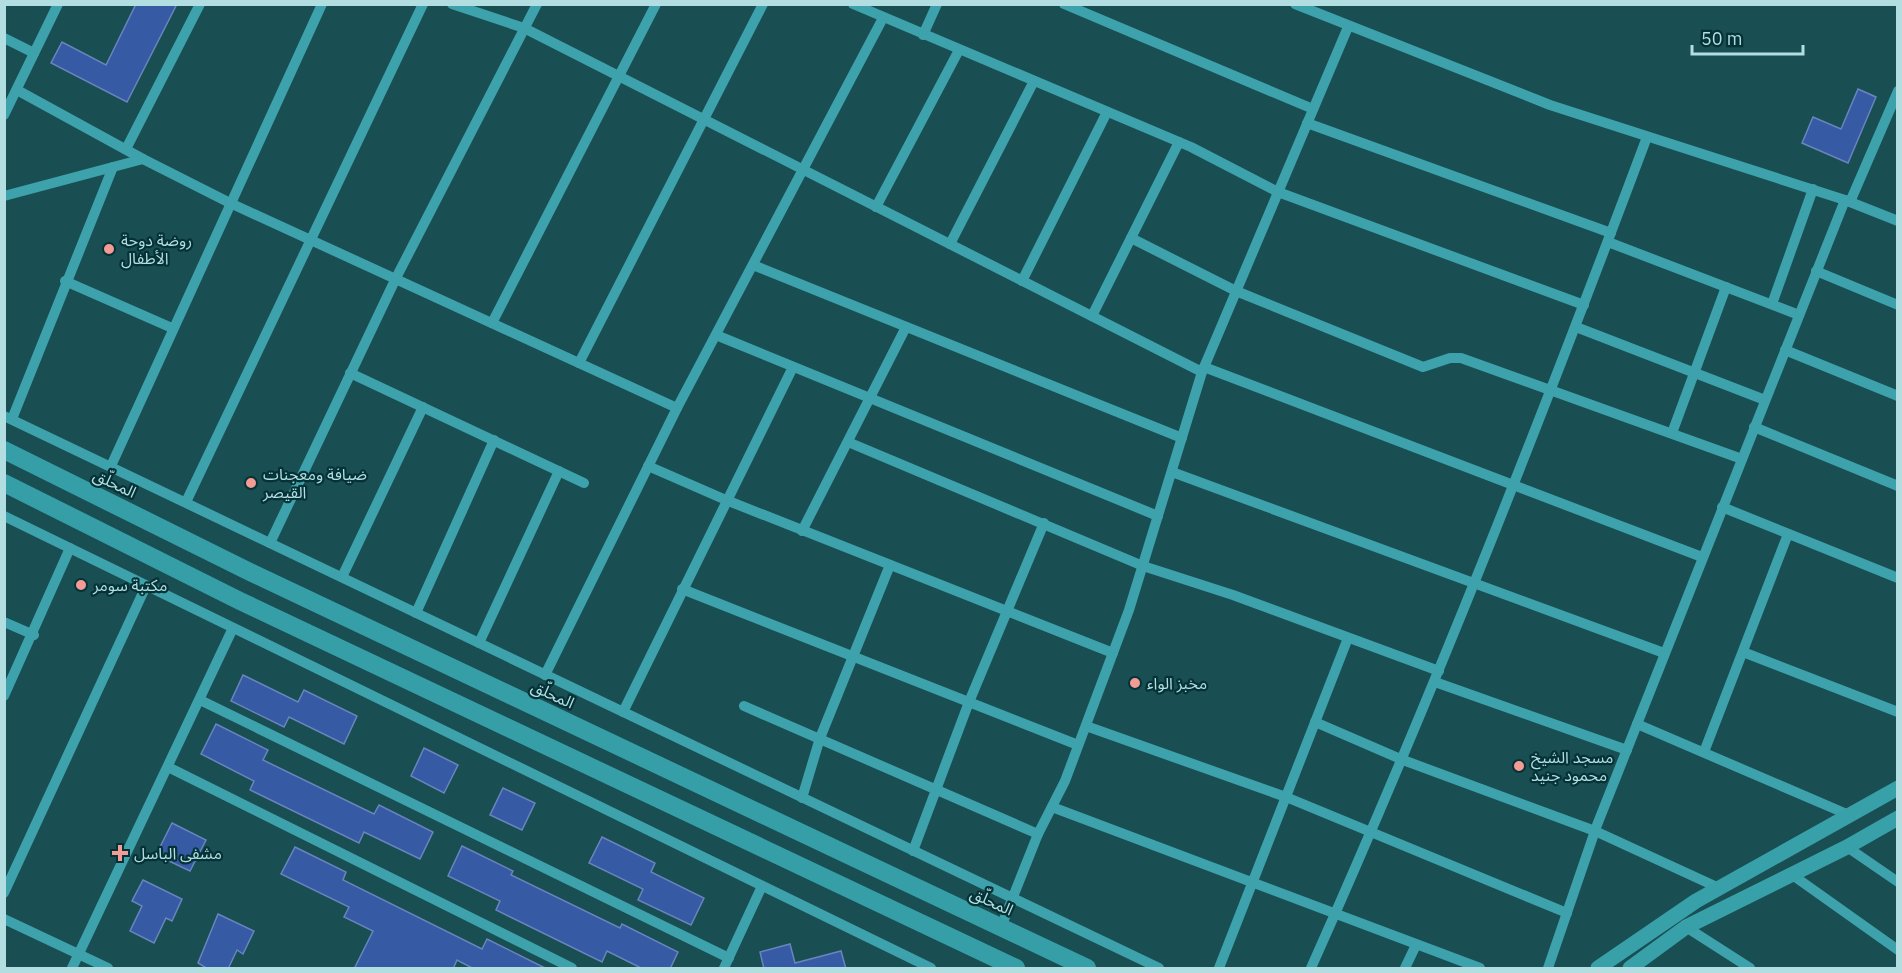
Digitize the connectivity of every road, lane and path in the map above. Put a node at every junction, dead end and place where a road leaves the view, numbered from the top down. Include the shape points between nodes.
1 (58, 4) edge
2 (200, 4) edge
3 (322, 4) edge
4 (423, 4) edge
5 (452, 4) edge
6 (537, 4) edge
7 (656, 4) edge
8 (763, 4) edge
9 (853, 4) edge
10 (937, 4) edge
11 (1064, 4) edge
12 (1295, 4) edge
13 (883, 18) junction
14 (1348, 27) junction
15 (524, 28) junction
16 (923, 35) junction
17 (4, 38) edge
18 (959, 50) junction
19 (34, 53) junction
20 (619, 76) junction
21 (1034, 81) junction
22 (17, 90) junction
23 (1898, 91) edge
24 (1313, 109) junction
25 (1107, 112) junction
26 (4, 115) edge
27 (704, 119) junction
28 (1307, 123) junction
29 (1647, 137) junction
30 (1179, 142) junction
31 (126, 149) junction
32 (143, 159) junction
33 (113, 167) junction
34 (802, 169) junction
35 (1813, 189) junction
36 (1278, 192) junction
37 (4, 196) edge
38 (1847, 201) junction
39 (230, 203) junction
40 (876, 207) junction
41 (1898, 221) edge
42 (1610, 237) junction
43 (1131, 238) junction
44 (310, 239) junction
45 (950, 244) junction
46 (753, 265) junction
47 (1816, 272) junction
48 (396, 278) junction
49 (65, 281) junction
50 (1022, 281) junction
51 (1726, 287) junction
52 (1236, 291) junction
53 (1772, 304) junction
54 (1584, 305) junction
55 (1898, 305) edge
56 (1799, 315) junction
57 (1092, 316) junction
58 (492, 323) junction
59 (906, 327) junction
60 (1576, 327) junction
61 (172, 328) junction
62 (716, 335) junction
63 (1785, 350) junction
64 (579, 363) junction
65 (793, 367) junction
66 (1203, 370) junction
67 (1692, 372) junction
68 (350, 373) junction
69 (1551, 389) junction
70 (1898, 396) edge
71 (870, 398) junction
72 (1765, 400) junction
73 (423, 407) junction
74 (677, 408) junction
75 (8, 417) edge
76 (1754, 427) junction
77 (1672, 433) junction
78 (1182, 438) junction
79 (494, 440) junction
80 (848, 442) junction
81 (4, 450) edge
82 (1742, 459) junction
83 (111, 466) junction
84 (648, 466) junction
85 (559, 471) junction
86 (1172, 472) junction
87 (4, 483) edge
88 (584, 483) dead end
89 (1513, 486) junction
90 (1898, 486) edge
91 (726, 500) junction
92 (186, 502) junction
93 (1722, 507) junction
94 (4, 516) edge
95 (1158, 516) junction
96 (1044, 523) junction
97 (802, 531) junction
98 (1788, 534) junction
99 (270, 543) junction
100 (70, 548) junction
101 (1702, 557) junction
102 (890, 565) junction
103 (1143, 566) junction
104 (342, 577) junction
105 (1898, 578) edge
106 (1474, 584) junction
107 (147, 586) junction
108 (682, 590) junction
109 (1007, 611) junction
110 (416, 613) junction
111 (4, 622) edge
112 (233, 628) junction
113 (34, 635) junction
114 (1348, 638) junction
115 (479, 643) junction
116 (1743, 652) junction
117 (1113, 653) junction
118 (1665, 653) junction
119 (854, 657) junction
120 (1439, 671) junction
121 (545, 675) junction
122 (1435, 682) junction
123 (4, 696) edge
124 (200, 700) junction
125 (969, 702) junction
126 (744, 706) dead end
127 (623, 712) junction
128 (1898, 712) edge
129 (1315, 722) junction
130 (1636, 724) junction
131 (1086, 726) junction
132 (820, 738) junction
133 (1078, 745) junction
134 (1627, 750) junction
135 (1704, 752) junction
136 (1403, 760) junction
137 (168, 767) junction
138 (1896, 786) edge
139 (934, 790) junction
140 (1286, 797) junction
141 (802, 798) junction
142 (1052, 807) junction
143 (1849, 815) junction
144 (1898, 818) edge
145 (1595, 831) junction
146 (1372, 832) junction
147 (1038, 834) junction
148 (1847, 847) junction
149 (913, 851) junction
150 (1791, 874) junction
151 (1254, 882) junction
152 (1898, 882) edge
153 (762, 886) junction
154 (1719, 888) junction
155 (4, 893) edge
156 (1014, 899) junction
157 (1567, 913) junction
158 (1335, 915) junction
159 (4, 919) edge
160 (1001, 927) junction
161 (1686, 927) junction
162 (1416, 945) junction
163 (1898, 950) edge
164 (78, 954) junction
165 (726, 963) edge
166 (72, 969) edge
167 (108, 969) edge
168 (572, 969) edge
169 (932, 969) edge
170 (1016, 969) edge
171 (1087, 969) edge
172 (1159, 969) edge
173 (1220, 969) edge
174 (1311, 969) edge
175 (1405, 969) edge
176 (1480, 969) edge
177 (1548, 969) edge
178 (1598, 969) edge
179 (1630, 969) edge
180 (1749, 969) edge

1 - 19 street
2 - 31 street
3 - 39 street
4 - 44 street
5 - 15 street
6 - 15 street
7 - 20 street
8 - 27 street
9 - 13 street
10 - 16 street
11 - 24 street
12 - 14 street
13 - 16 street
13 - 34 street
14 - 24 street
14 - 29 street via 1550,105
15 - 20 street
15 - 48 street
16 - 18 street
17 - 19 street
18 - 21 street
18 - 40 street
19 - 22 street
20 - 27 street
20 - 58 street
21 - 25 street
21 - 45 street
22 - 26 street
22 - 31 street
23 - 38 street
24 - 28 street
25 - 30 street
25 - 50 street
27 - 34 street
27 - 64 street
28 - 36 street
28 - 42 street
29 - 35 street
29 - 42 street
30 - 36 street
30 - 43 street
31 - 32 street
32 - 33 street
32 - 39 street
33 - 37 street
33 - 49 street
34 - 40 street
34 - 46 street
35 - 38 street
35 - 53 street
36 - 52 street
36 - 54 street
38 - 41 street
38 - 47 street
39 - 44 street
39 - 61 street
40 - 45 street
42 - 51 street
42 - 54 street
43 - 52 street
43 - 57 street
44 - 48 street
44 - 92 street
45 - 50 street
46 - 59 street
46 - 62 street
47 - 55 street
47 - 56 street
48 - 58 street
48 - 68 street
49 - 61 street
49 - 75 street
50 - 57 street
51 - 53 street
51 - 67 street
52 - 66 street
52 - 69 street via 1423,367 1461,358
53 - 56 street
54 - 60 street
56 - 63 street
57 - 66 street
58 - 64 street
59 - 71 street
59 - 78 street
60 - 67 street
60 - 69 street
61 - 83 street
62 - 65 street
62 - 74 street
63 - 70 street
63 - 72 street
64 - 74 street
65 - 71 street
65 - 91 street
66 - 78 street
66 - 89 street
67 - 72 street
67 - 77 street
68 - 73 street
68 - 99 street
69 - 77 street
69 - 89 street
71 - 80 street
71 - 95 street
72 - 76 street
73 - 79 street
73 - 104 street
74 - 84 street
75 - 83 street
76 - 82 street
76 - 90 street
77 - 82 street
78 - 86 street
79 - 85 street
79 - 110 street
80 - 96 street
80 - 97 street
81 - 160 highway, المحلّق via 250,572
82 - 93 street
83 - 92 street
84 - 91 street
84 - 121 street
85 - 88 street
85 - 115 street
86 - 95 street
86 - 106 street
87 - 170 highway via 240,602
89 - 101 street
89 - 106 street
91 - 97 street
91 - 108 street
92 - 99 street
93 - 98 street
93 - 101 street
94 - 100 street
95 - 103 street
96 - 103 street
96 - 109 street
97 - 102 street
98 - 105 street
98 - 116 street
99 - 104 street
100 - 107 street
100 - 113 street
101 - 118 street
102 - 109 street
102 - 119 street
103 - 114 street
103 - 117 street
104 - 110 street
106 - 118 street
106 - 120 street
107 - 112 street
107 - 155 street
108 - 119 street
108 - 127 street
109 - 117 street
109 - 125 street
110 - 115 street
111 - 113 street
112 - 124 street
112 - 153 street
113 - 123 street
114 - 120 street
114 - 129 street
115 - 121 street
116 - 128 street
116 - 135 street
117 - 131 street
118 - 130 street
119 - 125 street
119 - 132 street
120 - 122 street
121 - 127 street
122 - 134 street
122 - 136 street
124 - 137 street
124 - 165 street
125 - 133 street
125 - 139 street
126 - 132 street
127 - 141 street
129 - 136 street
129 - 140 street
130 - 134 street
130 - 135 street
131 - 133 street
131 - 140 street
132 - 139 street
132 - 141 street
133 - 142 street
134 - 145 street
135 - 143 street
136 - 145 street
136 - 146 street
137 - 164 street
137 - 168 street
138 - 143 main road
139 - 147 street
139 - 149 street
140 - 146 street
140 - 151 street
141 - 149 street
142 - 147 street
142 - 151 street
143 - 154 main road
144 - 148 main road
145 - 154 street
145 - 157 street
146 - 157 street
146 - 158 street
147 - 156 street
148 - 150 main road
148 - 152 street
149 - 156 street
150 - 161 main road
150 - 163 street
151 - 158 street
151 - 173 street
153 - 165 street
153 - 169 street
154 - 178 main road
156 - 160 street
156 - 172 street
157 - 177 street
158 - 162 street
158 - 174 street
159 - 164 street
160 - 171 highway, المحلّق
161 - 179 main road
161 - 180 street
162 - 175 street
162 - 176 street
164 - 166 street
164 - 167 street

